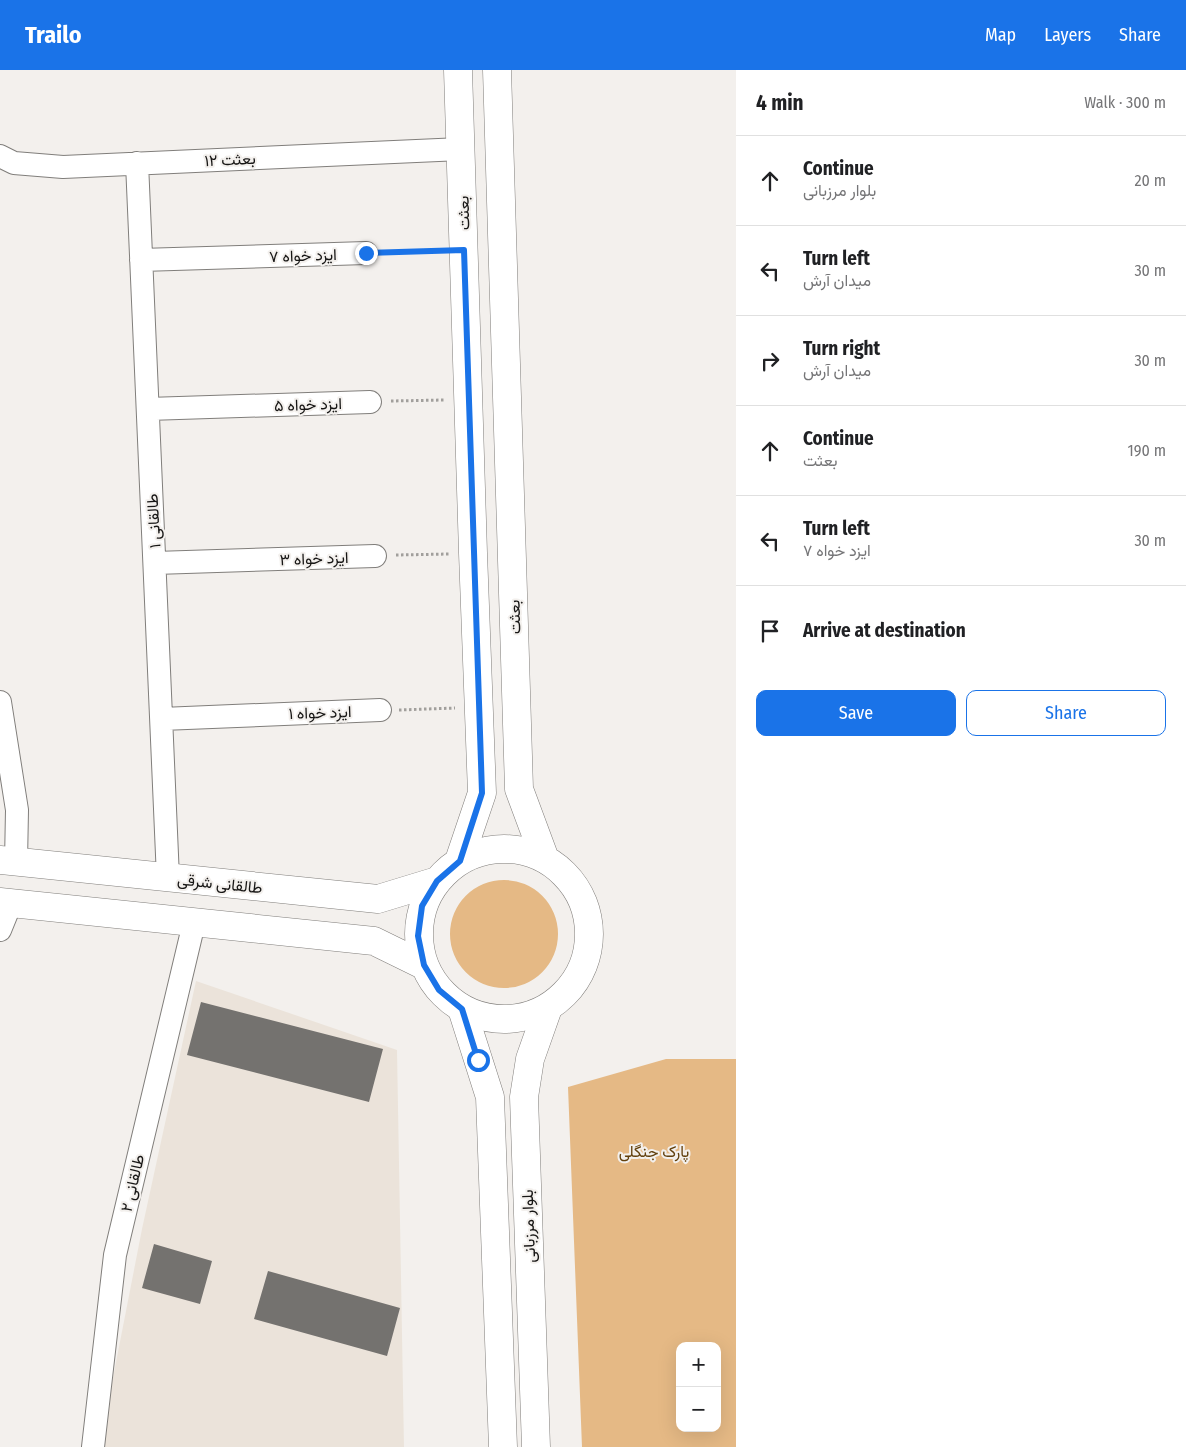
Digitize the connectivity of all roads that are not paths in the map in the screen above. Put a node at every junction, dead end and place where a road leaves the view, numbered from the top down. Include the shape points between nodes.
1 (458, 70) edge
2 (497, 70) edge
3 (499, 148) junction
4 (461, 149) junction
5 (0, 156) edge
6 (137, 164) junction
7 (366, 253) road end
8 (141, 260) junction
9 (370, 402) road end
10 (148, 409) junction
11 (375, 556) road end
12 (155, 563) junction
13 (0, 702) edge
14 (380, 710) road end
15 (162, 719) junction
16 (545, 859) junction
17 (8, 861) edge
18 (460, 861) junction
19 (168, 878) junction
20 (437, 881) junction
21 (6, 903) edge
22 (194, 923) junction
23 (0, 930) edge
24 (424, 965) junction
25 (548, 1008) junction
26 (462, 1009) junction
27 (93, 1447) edge
28 (503, 1447) edge
29 (536, 1447) edge

1 - 4 main road, بعثت
2 - 3 main road, بعثت
3 - 4 main road
3 - 16 main road, بعثت via 519,789
4 - 6 street, بعثت ۱۲
4 - 18 main road, بعثت via 482,793
5 - 6 street, بعثت ۱۲ via 14,163 63,167
6 - 8 street, طالقانی ۱
7 - 8 street, ایزد خواه ۷
8 - 10 street, طالقانی ۱
9 - 10 street, ایزد خواه ۵
10 - 12 street, طالقانی ۱
11 - 12 street, ایزد خواه ۳
12 - 15 street, طالقانی ۱
13 - 17 street via 17,810
14 - 15 street, ایزد خواه ۱
15 - 19 street, طالقانی ۱
16 - 18 main road via 517,850 487,850
16 - 25 main road via 568,878 584,904 590,933 585,962 570,988
17 - 19 main road, طالقانی شرقی
17 - 21 main road
18 - 20 main road
19 - 20 main road, طالقانی شرقی via 378,899
20 - 24 main road via 422,906 418,936
21 - 22 main road
21 - 23 street
22 - 24 main road via 374,941
22 - 27 street, طالقانی ۲ via 115,1255
24 - 26 main road via 439,990
25 - 26 main road via 520,1018 490,1019
25 - 29 main road, بلوار مرزبانی via 530,1059 524,1097
26 - 28 main road, بلوار مرزبانی via 490,1097

